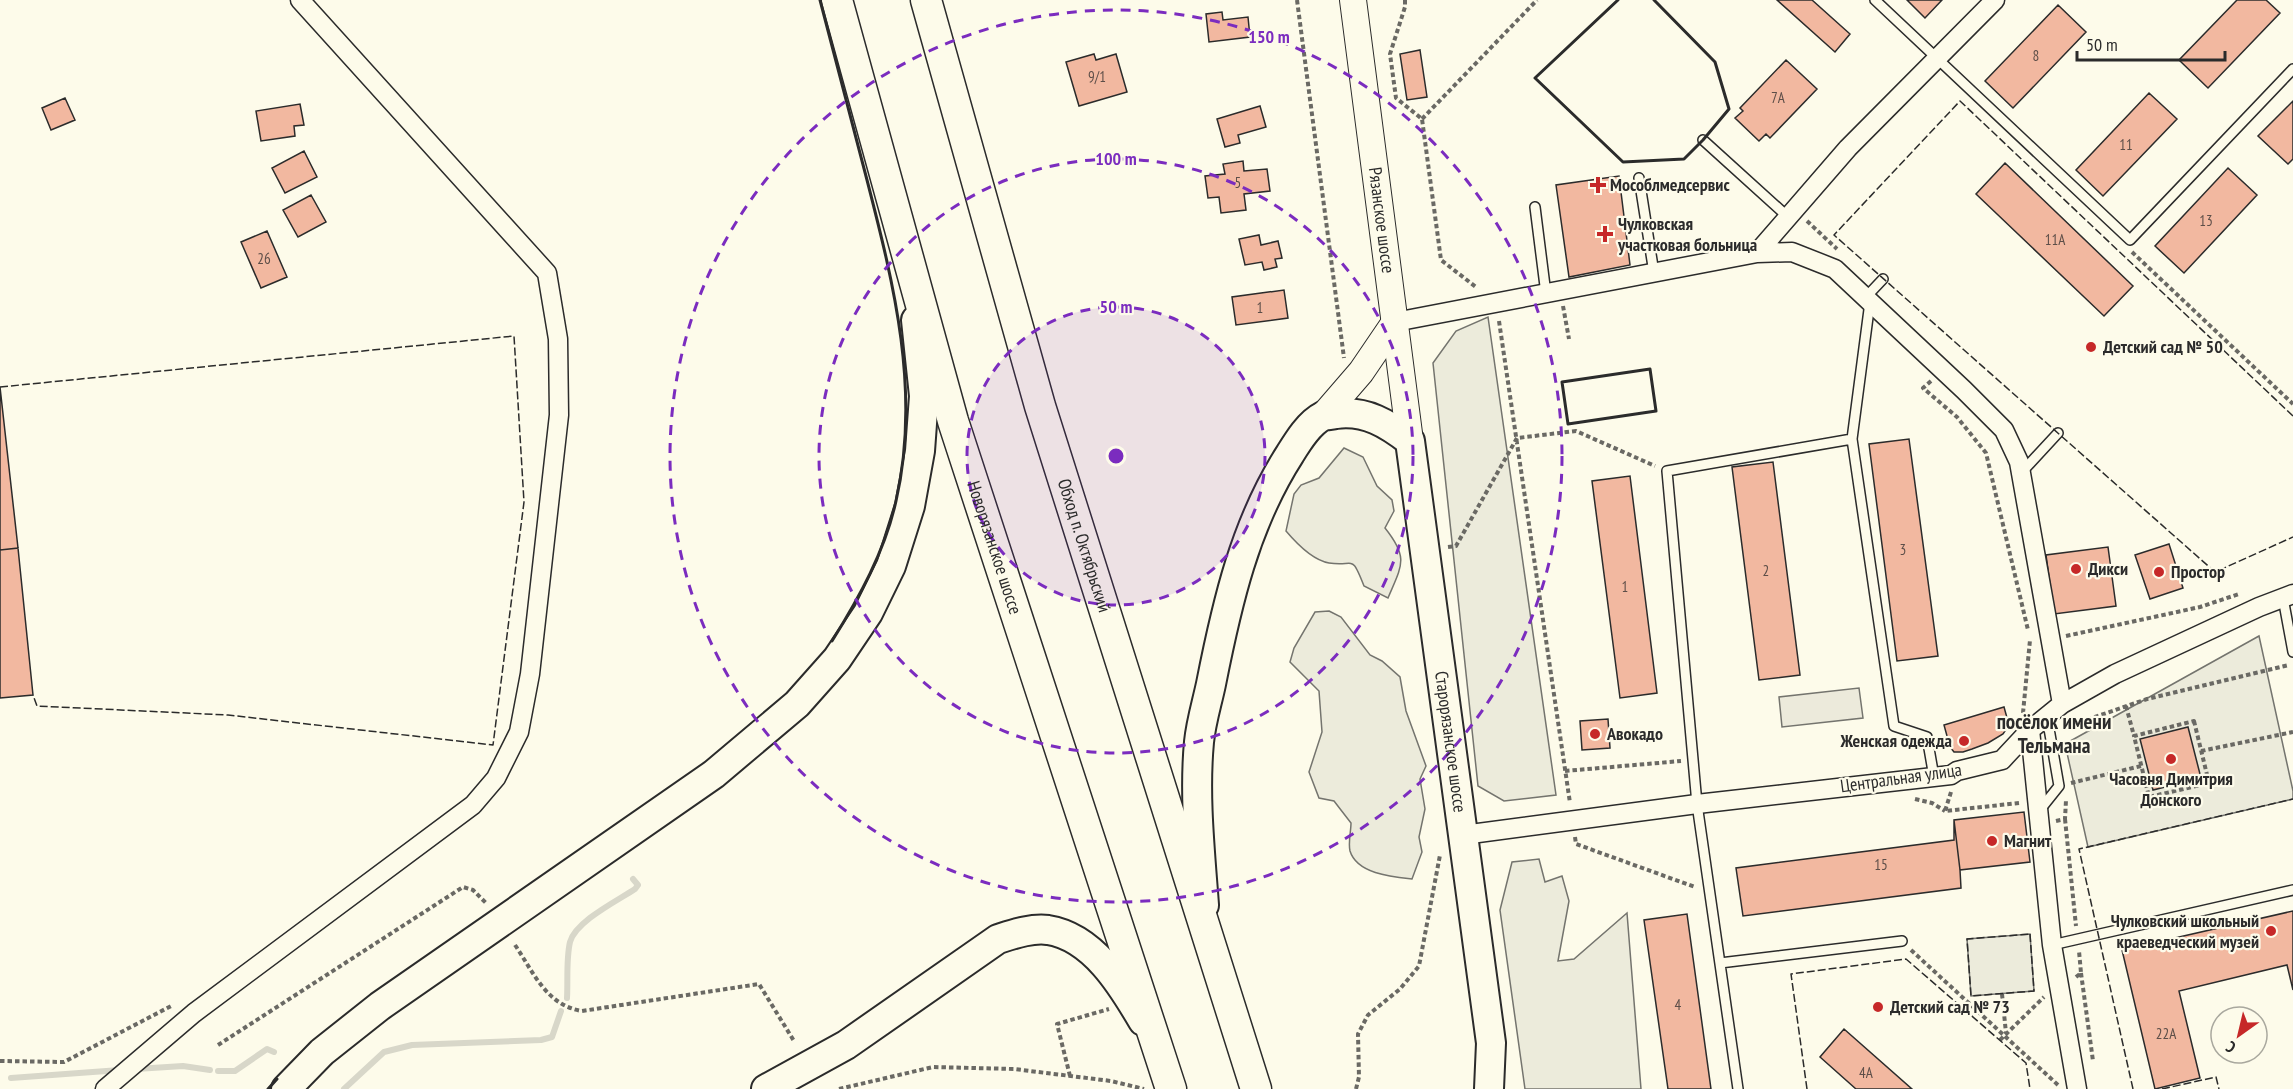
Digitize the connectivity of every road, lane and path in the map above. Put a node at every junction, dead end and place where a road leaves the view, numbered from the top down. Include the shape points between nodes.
1 (300, 0) edge
2 (837, 0) edge
3 (927, 0) edge
4 (1297, 0) edge
5 (1353, 0) edge
6 (1405, 0) edge
7 (1537, 0) edge
8 (1875, 0) edge
9 (1995, 0) edge
10 (1937, 59) junction
11 (2293, 69) edge
12 (1422, 119) junction
13 (1703, 140) dead end
14 (1639, 178) dead end
15 (1535, 207) dead end
16 (1815, 213) dead end
17 (1788, 217) junction
18 (2128, 248) dead end
19 (1757, 253) junction
20 (1842, 253) dead end
21 (911, 273) junction
22 (1654, 273) junction
23 (1883, 279) dead end
24 (1546, 294) junction
25 (1868, 299) junction
26 (1497, 303) junction
27 (1395, 322) junction
28 (1338, 367) dead end
29 (1943, 370) junction
30 (2293, 404) edge
31 (1323, 416) junction
32 (2058, 433) dead end
33 (1517, 438) junction
34 (1852, 439) junction
35 (1410, 441) junction
36 (1667, 471) junction
37 (2021, 473) junction
38 (1426, 550) junction
39 (2241, 593) dead end
40 (2288, 596) edge
41 (2061, 638) dead end
42 (2293, 652) edge
43 (2293, 664) edge
44 (2062, 704) junction
45 (2126, 706) junction
46 (2047, 717) junction
47 (2076, 722) dead end
48 (2026, 726) junction
49 (2293, 732) edge
50 (2134, 736) junction
51 (2201, 751) junction
52 (1692, 760) junction
53 (2141, 766) junction
54 (1565, 771) junction
55 (1957, 771) junction
56 (1934, 777) junction
57 (2067, 784) dead end
58 (2066, 796) dead end
59 (1697, 804) junction
60 (1570, 805) dead end
61 (2038, 818) junction
62 (1463, 835) junction
63 (1576, 844) dead end
64 (1441, 853) dead end
65 (2293, 890) edge
66 (1710, 893) junction
67 (489, 907) dead end
68 (1207, 937) junction
69 (1902, 941) joint
70 (515, 945) dead end
71 (2052, 945) junction
72 (1720, 963) junction
73 (2081, 973) dead end
74 (2002, 994) dead end
75 (174, 1004) dead end
76 (1111, 1008) dead end
77 (2006, 1034) junction
78 (794, 1041) dead end
79 (1156, 1043) junction
80 (1491, 1043) junction
81 (218, 1045) dead end
82 (0, 1061) edge
83 (2094, 1066) dead end
84 (1070, 1076) junction
85 (105, 1089) edge
86 (286, 1089) edge
87 (766, 1089) edge
88 (839, 1089) edge
89 (1144, 1089) edge
90 (1171, 1089) edge
91 (1256, 1089) edge
92 (1356, 1089) edge
93 (1489, 1089) edge
94 (1500, 1089) edge
95 (1738, 1089) edge
96 (2063, 1089) edge
97 (2077, 1089) edge

1 - 85 street via 547,273 558,339 559,415 530,674 519,732 496,778 473,805 194,1013
2 - 21 highway, Новорязанское шоссе
3 - 68 highway, Обход п. Октябрьский via 1040,406
4 - 28 path via 1344,358
5 - 27 main road, Рязанское шоссе
6 - 12 path via 1390,54 1396,98
7 - 12 path
8 - 10 lane
9 - 10 street
10 - 11 lane via 2130,240
10 - 17 street via 1848,148
12 - 26 path via 1442,260
13 - 17 lane
14 - 22 lane
15 - 24 lane
16 - 20 path via 1807,221
17 - 19 street
18 - 30 path
19 - 22 street
19 - 25 street via 1792,252 1835,269
21 - 79 highway, Новорязанское шоссе via 953,420
21 - 86 main road via 924,396 920,452 910,506 868,613 837,659 797,704 714,774 380,1006 322,1052
22 - 24 street
23 - 25 lane
24 - 26 street
25 - 29 street
25 - 34 lane
26 - 27 street
26 - 33 path
27 - 31 main road via 1361,372
27 - 35 main road, Рязанское шоссе
29 - 37 street via 2004,430
29 - 48 path via 1923,388 1957,417 1986,453 2031,642
31 - 35 main road via 1357,413 1373,417
31 - 68 main road via 1298,442 1272,481 1244,547 1226,609 1199,741 1198,834
32 - 37 lane
33 - 36 path via 1576,431
33 - 38 path via 1456,546
33 - 54 path
34 - 36 lane
34 - 56 lane via 1894,726 1927,737
35 - 38 main road, Старорязанское шоссе
36 - 52 lane
37 - 44 street
38 - 62 main road, Старорязанское шоссе
39 - 41 path via 2200,607
40 - 42 lane
40 - 44 street, Центральная улица via 2115,674
43 - 45 path
44 - 46 street, Центральная улица
45 - 47 path
45 - 50 path
46 - 48 street, Центральная улица
46 - 61 lane via 2059,786
48 - 55 street, Центральная улица via 2002,760
48 - 61 street
49 - 51 path
50 - 51 path via 2193,722
50 - 53 path
51 - 53 path via 2208,783 2149,797
52 - 54 path
52 - 59 lane
53 - 57 path
54 - 60 path
55 - 56 street, Центральная улица
55 - 61 path via 1945,811 2027,802 2031,824
56 - 59 street, Центральная улица
58 - 61 path via 2065,819
59 - 62 street, Центральная улица
59 - 66 lane
61 - 71 street
62 - 80 main road, Старорязанское шоссе
63 - 66 path
64 - 92 path via 1419,966 1400,989 1368,1015 1358,1034
65 - 71 lane
66 - 72 lane
67 - 81 path via 473,890 463,887
68 - 91 highway, Обход п. Октябрьский
69 - 72 lane
69 - 77 path
70 - 78 path via 547,993 570,1009 582,1011 759,984
71 - 97 street
72 - 95 lane
73 - 83 path
74 - 77 path
75 - 82 path via 64,1062
76 - 84 path via 1057,1024
77 - 96 path
79 - 87 main road via 1131,999 1101,960 1075,940 1048,930 1021,931 998,939 846,1045
79 - 90 highway, Новорязанское шоссе
80 - 93 main road, Старорязанское шоссе
80 - 94 main road
84 - 88 path via 1014,1069 933,1067
84 - 89 path

